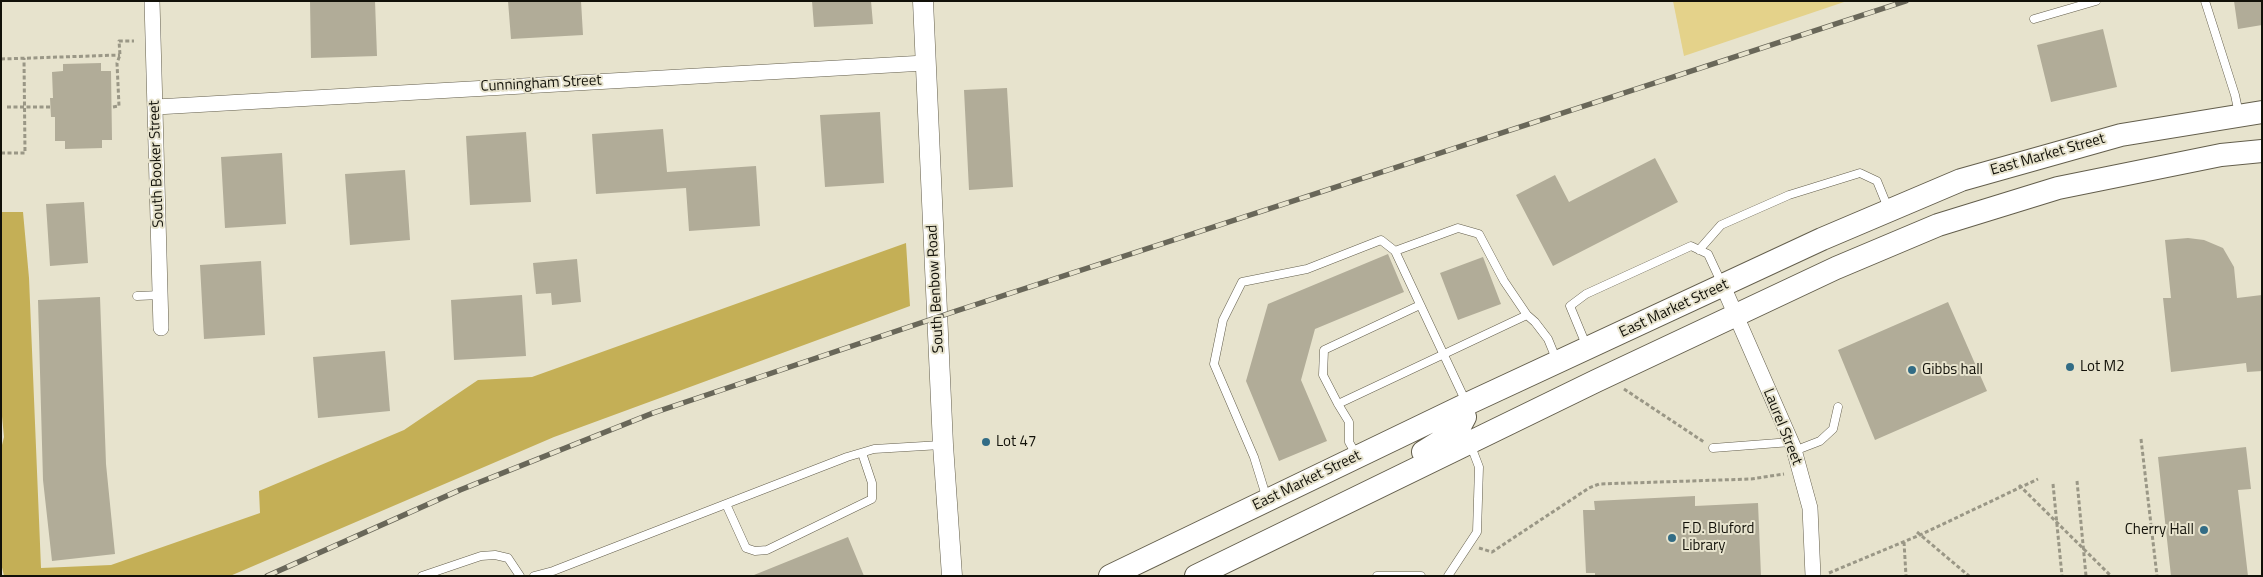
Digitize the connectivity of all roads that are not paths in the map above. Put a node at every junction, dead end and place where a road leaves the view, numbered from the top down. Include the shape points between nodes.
1 (152, 1) edge
2 (922, 1) edge
3 (2096, 1) edge
4 (2205, 1) edge
5 (2034, 19) dead end
6 (925, 63) junction
7 (156, 107) junction
8 (2262, 112) edge
9 (2239, 116) junction
10 (2262, 151) edge
11 (1888, 210) junction
12 (1699, 250) junction
13 (1394, 251) junction
14 (1723, 286) junction
15 (161, 295) junction
16 (137, 296) dead end
17 (1420, 305) junction
18 (1527, 315) junction
19 (1735, 316) junction
20 (162, 328) dead end
21 (1588, 348) junction
22 (1443, 355) junction
23 (1557, 363) junction
24 (1338, 404) junction
25 (1464, 405) junction
26 (1838, 406) dead end
27 (1470, 443) junction
28 (943, 445) junction
29 (1792, 446) junction
30 (1713, 448) road end
31 (862, 452) junction
32 (1357, 457) junction
33 (1267, 500) junction
34 (1347, 503) junction
35 (726, 504) junction
36 (1820, 574) edge
37 (518, 575) edge
38 (422, 576) edge
39 (534, 576) edge
40 (952, 576) edge
41 (1110, 576) edge
42 (1196, 576) edge
43 (1376, 576) edge
44 (1421, 576) edge
45 (1448, 576) edge

1 - 7 street, South Booker Street
2 - 6 street, South Benbow Road
3 - 5 lane
4 - 9 lane
6 - 7 street, Cunningham Street
6 - 28 street, South Benbow Road
7 - 15 street, South Booker Street
8 - 9 main road, East Market Street
9 - 11 main road, East Market Street via 2121,135 1961,180
10 - 19 main road via 2221,155 2058,188 1957,219 1836,268
11 - 12 lane via 1877,181 1860,173 1789,195 1721,225
11 - 14 main road, East Market Street
12 - 14 lane via 1708,254
12 - 21 lane via 1691,246 1586,294 1570,306
13 - 17 lane
13 - 18 lane via 1458,228 1479,234
13 - 33 lane via 1381,240 1307,269 1242,282 1223,320 1214,364 1254,457
14 - 19 street, Laurel Street
14 - 21 main road, East Market Street
15 - 16 lane
15 - 20 street, South Booker Street
17 - 22 lane
17 - 24 lane via 1324,350 1323,374
18 - 22 lane
18 - 23 lane via 1548,339
19 - 27 main road
19 - 29 street, Laurel Street
21 - 23 main road, East Market Street
22 - 24 lane
22 - 25 lane
23 - 25 main road, East Market Street
24 - 32 lane via 1349,422 1349,442
25 - 32 main road, East Market Street
25 - 34 main road via 1465,417 1458,430
26 - 29 lane via 1833,430 1820,441
27 - 34 main road
27 - 45 lane via 1479,467 1477,532
28 - 31 lane
28 - 40 street, South Benbow Road
29 - 30 lane
29 - 36 street, Laurel Street via 1810,508
31 - 35 lane
31 - 35 lane via 872,483 872,499 767,550 746,548
32 - 33 main road, East Market Street
33 - 41 main road, East Market Street
34 - 42 main road
35 - 39 lane
37 - 38 lane via 508,558 495,555 481,556
43 - 44 lane

